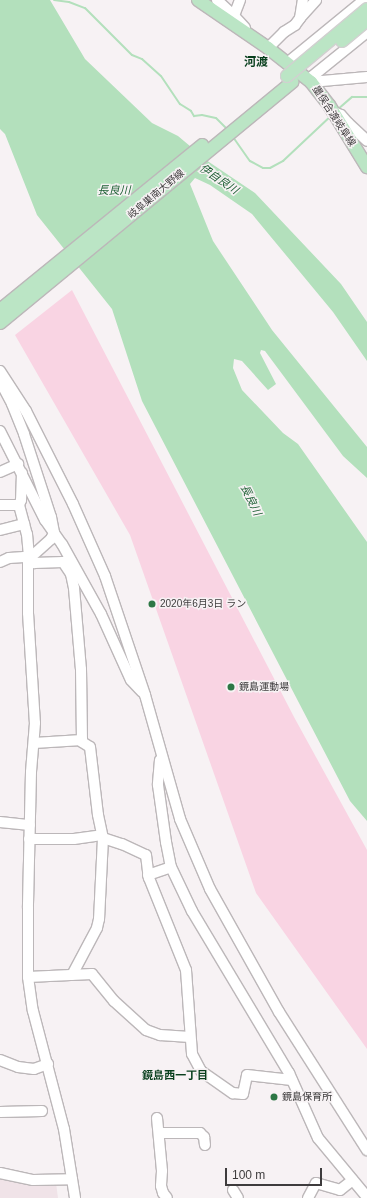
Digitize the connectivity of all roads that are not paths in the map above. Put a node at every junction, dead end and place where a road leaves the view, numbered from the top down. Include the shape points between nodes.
1 (198, 0) edge
2 (217, 0) edge
3 (240, 0) edge
4 (303, 0) edge
5 (316, 0) edge
6 (364, 0) edge
7 (360, 5) edge
8 (234, 16) junction
9 (300, 18) junction
10 (367, 20) edge
11 (367, 32) edge
12 (256, 40) junction
13 (268, 48) junction
14 (287, 63) junction
15 (367, 77) edge
16 (290, 79) junction
17 (310, 80) junction
18 (266, 98) junction
19 (332, 112) junction
20 (367, 140) edge
21 (367, 168) edge
22 (0, 310) edge
23 (0, 323) edge
24 (0, 371) edge
25 (0, 382) edge
26 (0, 431) edge
27 (20, 468) junction
28 (0, 472) edge
29 (0, 505) edge
30 (19, 505) junction
31 (24, 524) junction
32 (0, 530) edge
33 (54, 533) junction
34 (29, 559) junction
35 (0, 562) edge
36 (144, 695) junction
37 (82, 740) junction
38 (34, 742) junction
39 (160, 752) junction
40 (0, 822) edge
41 (30, 825) junction
42 (103, 837) junction
43 (29, 838) junction
44 (171, 867) junction
45 (148, 875) junction
46 (72, 975) junction
47 (28, 977) junction
48 (190, 1037) junction
49 (0, 1060) edge
50 (48, 1064) junction
51 (292, 1080) junction
52 (42, 1111) dead end
53 (0, 1112) edge
54 (157, 1118) dead end
55 (159, 1133) junction
56 (204, 1145) dead end
57 (367, 1150) edge
58 (0, 1173) edge
59 (72, 1179) junction
60 (353, 1180) junction
61 (367, 1197) edge
62 (75, 1198) edge
63 (167, 1198) edge
64 (308, 1198) edge

1 - 12 main road, 墨俣合渡岐阜線
2 - 8 street
3 - 8 street
4 - 9 street
5 - 9 street
6 - 7 street
7 - 10 street
7 - 14 street
7 - 16 main road, 岐阜巣南大野線, bridge
8 - 12 street
9 - 13 street
10 - 16 main road, 岐阜巣南大野線, bridge
11 - 17 street
12 - 13 main road, 墨俣合渡岐阜線
13 - 14 main road, 墨俣合渡岐阜線
14 - 17 main road, 墨俣合渡岐阜線
15 - 17 street
16 - 18 main road, 岐阜巣南大野線
17 - 19 main road, 墨俣合渡岐阜線
18 - 22 main road, 岐阜巣南大野線
18 - 23 main road, 岐阜巣南大野線
19 - 20 street via 341,115
19 - 21 main road, 墨俣合渡岐阜線
24 - 36 street via 26,411 90,542 105,576
25 - 33 street via 24,434
26 - 27 street
27 - 28 street
27 - 30 street
27 - 33 street
29 - 30 street
30 - 31 street
31 - 32 street
31 - 34 street
33 - 34 street
33 - 36 street via 101,614 131,680
34 - 35 street via 9,558
34 - 37 street via 34,563 63,562 71,574 81,669
34 - 38 street via 28,613
36 - 39 street
37 - 38 street
37 - 42 street via 90,747
38 - 41 street
39 - 44 street via 159,799
39 - 57 street via 180,819 210,888 279,1012
40 - 41 street
41 - 43 street
42 - 43 street via 74,840
42 - 45 street via 146,855
42 - 46 street via 97,928
43 - 47 street
44 - 45 street
44 - 51 street via 192,911
45 - 48 street via 186,970
46 - 47 street
46 - 48 street via 94,976 114,1001 146,1030 160,1036
47 - 50 street via 33,1011
48 - 51 street via 192,1054 201,1071 233,1093 243,1094 247,1075
49 - 50 street via 18,1068 34,1069
50 - 59 street via 64,1129
51 - 60 street via 318,1138
52 - 53 street
54 - 55 street
55 - 56 street via 200,1133 204,1137
55 - 63 street via 161,1186
58 - 59 street via 33,1180
59 - 62 street
60 - 61 street
60 - 64 street via 340,1190 316,1183

